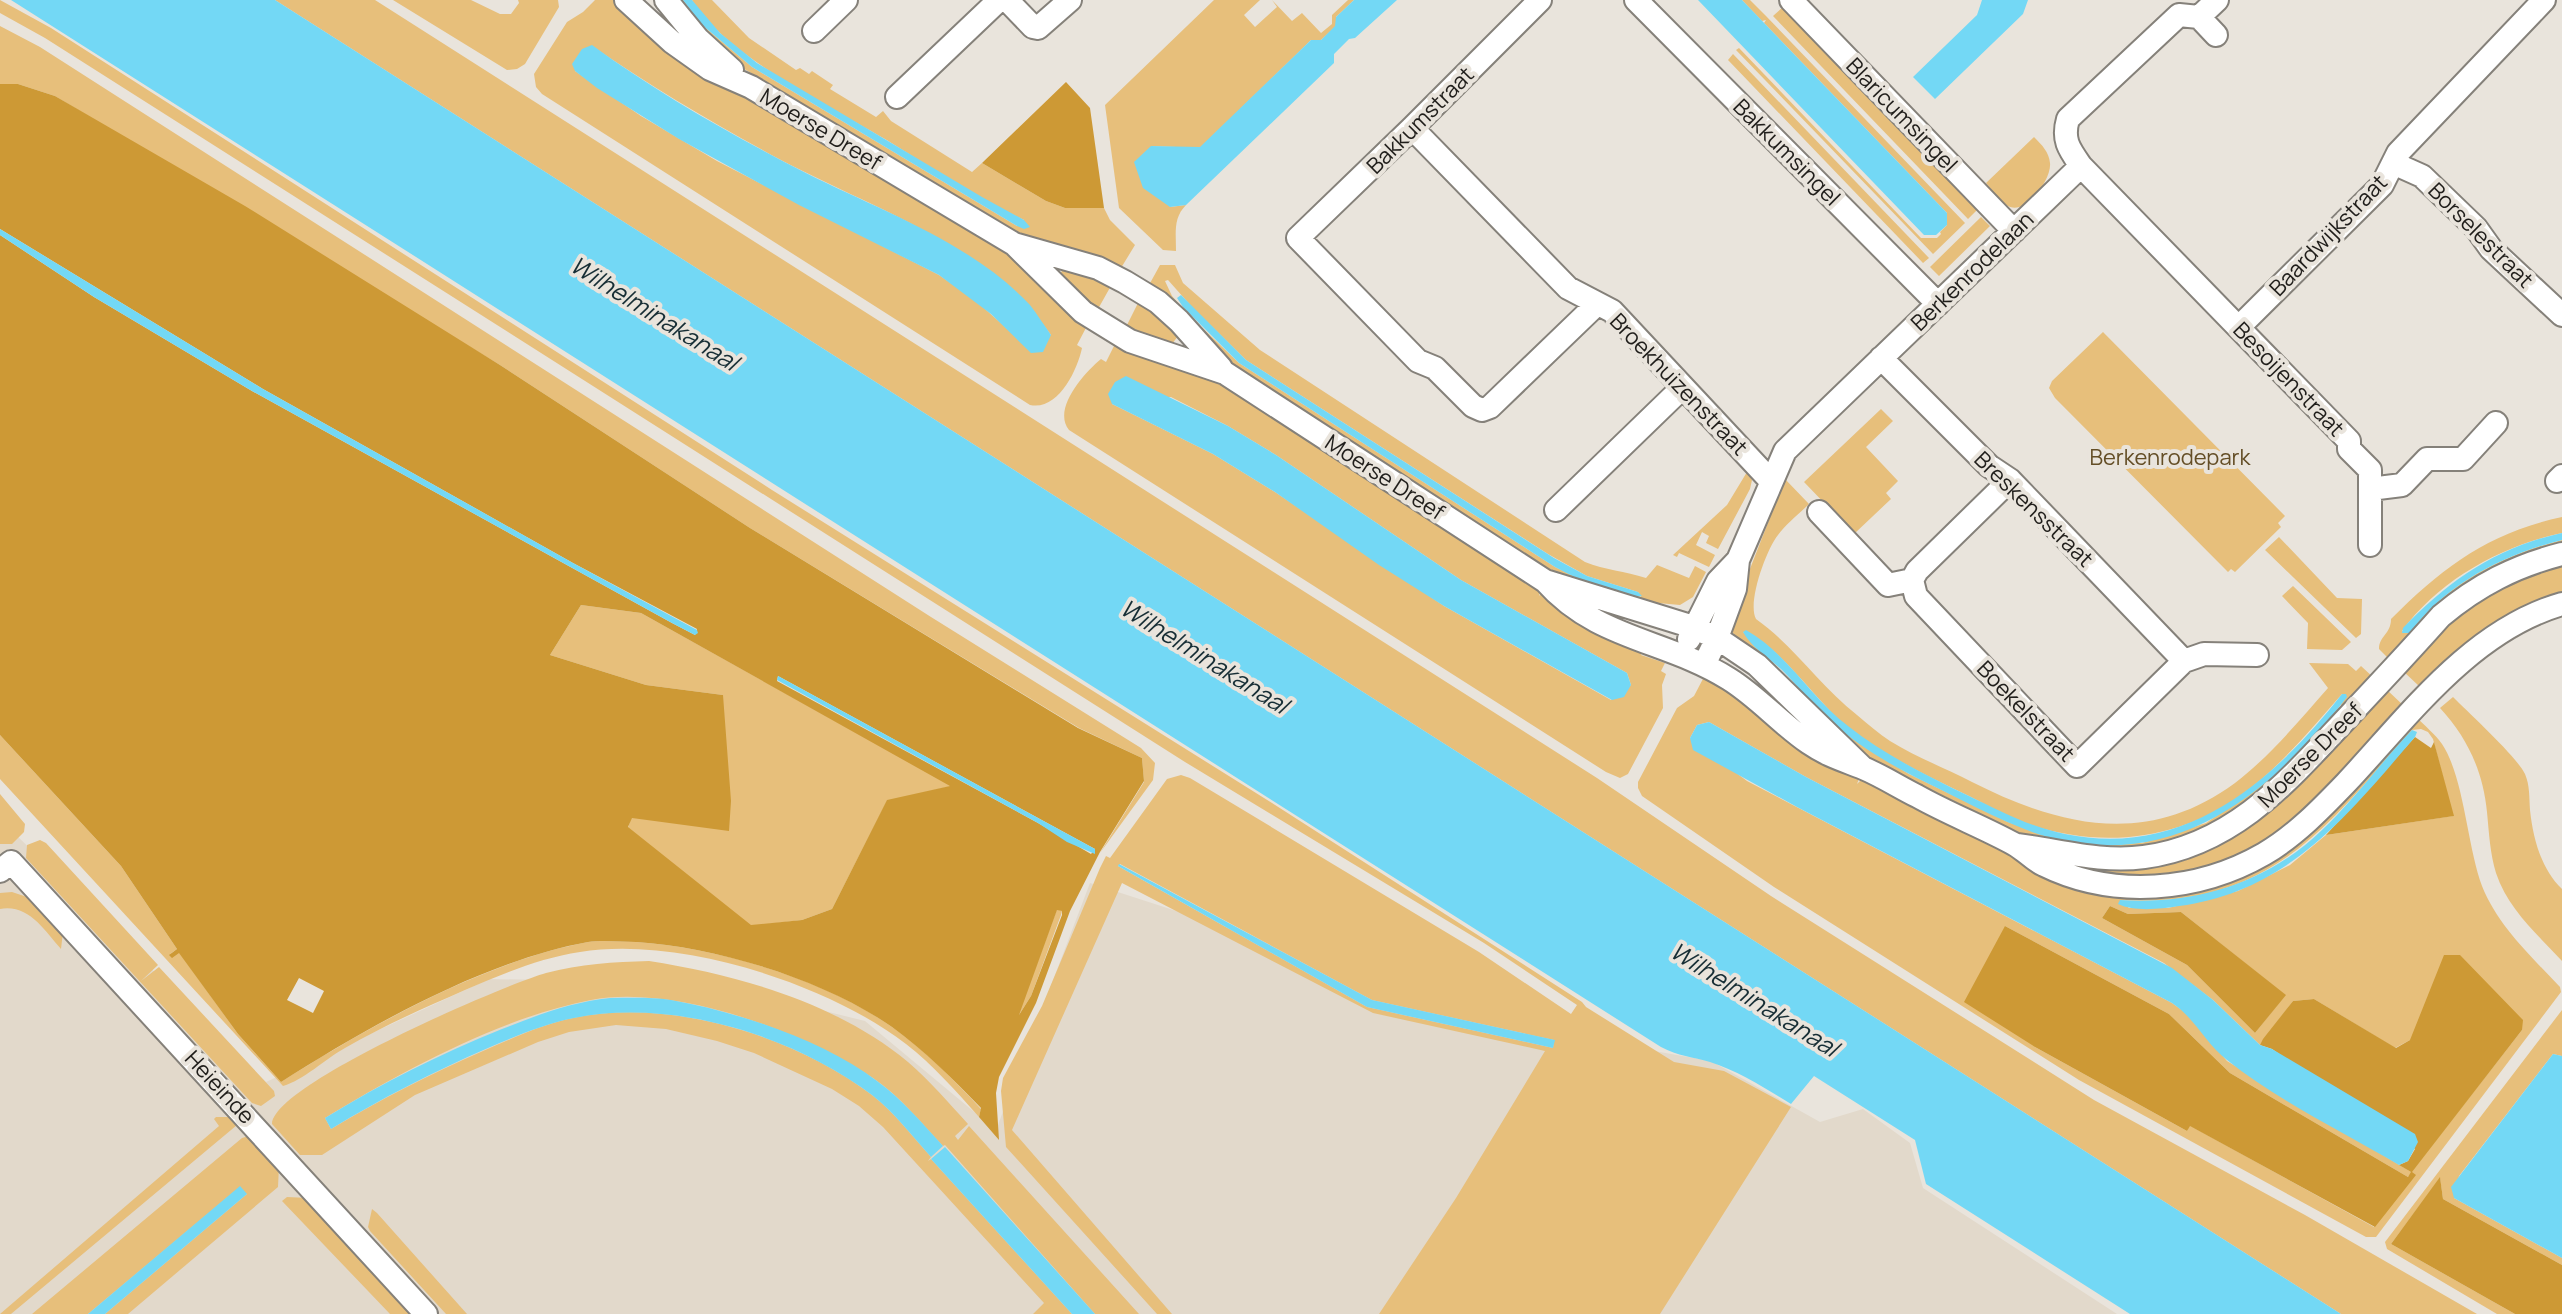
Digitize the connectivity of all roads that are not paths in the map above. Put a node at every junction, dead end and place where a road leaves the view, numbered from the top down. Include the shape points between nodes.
1 (626, 0) edge
2 (666, 0) edge
3 (846, 0) edge
4 (999, 0) edge
5 (1007, 0) edge
6 (1070, 0) edge
7 (1540, 0) edge
8 (1636, 0) edge
9 (2217, 0) edge
10 (2544, 0) edge
11 (1793, 1) edge
12 (2199, 17) junction
13 (814, 31) dead end
14 (2216, 35) dead end
15 (751, 87) junction
16 (897, 97) dead end
17 (1412, 128) junction
18 (2393, 163) junction
19 (2081, 166) junction
20 (2014, 231) junction
21 (1014, 244) junction
22 (1597, 304) junction
23 (1938, 304) junction
24 (2562, 315) edge
25 (2239, 327) junction
26 (1881, 358) junction
27 (1225, 373) junction
28 (1683, 387) junction
29 (2496, 423) dead end
30 (1770, 480) junction
31 (2010, 480) junction
32 (2370, 489) junction
33 (1556, 510) dead end
34 (1819, 512) dead end
35 (2370, 545) dead end
36 (2562, 554) edge
37 (1738, 560) junction
38 (1912, 580) junction
39 (1545, 581) junction
40 (2562, 604) edge
41 (1694, 628) junction
42 (1717, 638) junction
43 (1680, 655) junction
44 (2257, 655) dead end
45 (2184, 661) junction
46 (1704, 665) junction
47 (1864, 768) junction
48 (2016, 845) junction
49 (5, 867) edge
50 (426, 1314) edge

1 - 15 street, Moerse Dreef via 710,69
2 - 15 street, Moerse Dreef via 698,39
3 - 13 street
4 - 16 street
5 - 6 street via 1038,28
7 - 17 street, Bakkumstraat
8 - 23 street, Bakkumsingel
9 - 12 street
10 - 18 street, Baardwijkstraat
11 - 20 street, Blaricumsingel
12 - 14 street
12 - 19 street via 2179,15 2068,119 2066,145
15 - 21 street, Moerse Dreef
17 - 22 street, Broekhuizenstraat via 1568,288
17 - 22 street, Bakkumstraat via 1298,238 1418,361 1435,368 1482,410
18 - 24 street, Borselestraat via 2422,176
18 - 25 street, Baardwijkstraat via 2382,185
19 - 20 street, Berkenrodelaan
19 - 25 street, Besoijenstraat
20 - 23 street, Berkenrodelaan
21 - 27 street, Moerse Dreef via 1064,296 1100,323 1130,341
21 - 27 street, Moerse Dreef via 1098,268 1136,288 1179,321
22 - 28 street, Broekhuizenstraat via 1612,311
23 - 26 street, Berkenrodelaan
25 - 32 street, Besoijenstraat via 2349,441 2349,449 2370,470
26 - 30 street, Berkenrodelaan via 1785,451
26 - 31 street, Breskensstraat via 1989,466
27 - 39 street, Moerse Dreef
28 - 30 street, Broekhuizenstraat
28 - 33 street
29 - 32 street via 2463,459 2427,459 2402,485
30 - 37 street, Berkenrodelaan
31 - 38 street
31 - 45 street, Breskensstraat
32 - 35 street
34 - 38 street via 1888,585
36 - 48 street, Moerse Dreef via 2502,573 2468,593 2272,797 2227,830 2143,857 2107,858
37 - 41 street, Berkenrodelaan via 1718,581
37 - 42 street, Berkenrodelaan via 1735,589
38 - 45 street, Boekelstraat via 1916,596 2077,766
39 - 41 street, Moerse Dreef
39 - 43 street, Moerse Dreef via 1561,599 1600,625
40 - 48 street, Moerse Dreef via 2484,644 2446,676 2295,832 2265,854 2222,874 2187,883 2116,886 2085,881 2042,864
41 - 42 street, Moerse Dreef
41 - 43 street, Berkenrodelaan
42 - 46 street, Berkenrodelaan
42 - 47 street, Moerse Dreef via 1757,665
43 - 46 street, Moerse Dreef
44 - 45 street via 2204,654
46 - 47 street, Moerse Dreef via 1731,680 1807,742
47 - 48 street, Moerse Dreef
49 - 50 street, Heieinde

